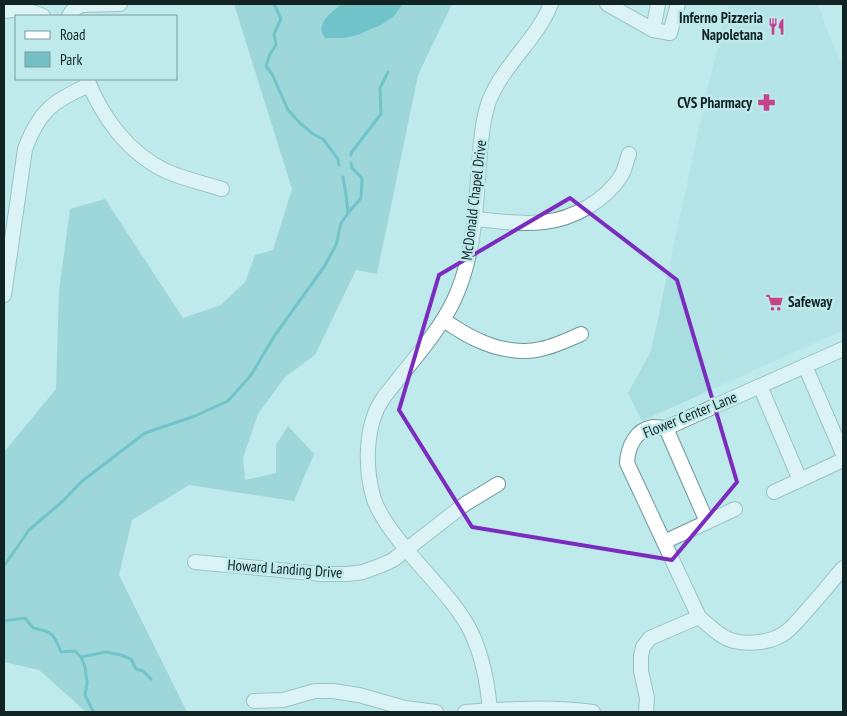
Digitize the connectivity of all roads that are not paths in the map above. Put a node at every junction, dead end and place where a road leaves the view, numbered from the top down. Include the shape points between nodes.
1 (120, 4) edge
2 (551, 4) edge
3 (606, 4) edge
4 (658, 4) edge
5 (678, 4) edge
6 (4, 11) edge
7 (40, 15) edge
8 (70, 15) edge
9 (653, 30) junction
10 (88, 82) edge
11 (629, 154) dead end
12 (222, 189) dead end
13 (475, 219) junction
14 (4, 295) edge
15 (442, 320) junction
16 (581, 334) dead end
17 (843, 349) edge
18 (805, 366) junction
19 (760, 386) junction
20 (666, 428) junction
21 (843, 454) edge
22 (843, 460) edge
23 (800, 480) junction
24 (498, 484) dead end
25 (774, 492) dead end
26 (735, 509) dead end
27 (707, 522) junction
28 (664, 542) junction
29 (406, 550) junction
30 (195, 562) dead end
31 (843, 568) edge
32 (699, 618) junction
33 (254, 702) dead end
34 (490, 711) edge
35 (436, 712) edge
36 (465, 712) edge
37 (593, 712) edge
38 (646, 712) edge

1 - 8 street via 81,5
2 - 13 street, McDonald Chapel Drive via 489,102 482,138
3 - 9 street
4 - 9 street
5 - 9 street via 670,33
6 - 7 street via 18,9
10 - 12 street via 102,110 130,146 165,170
10 - 14 street via 52,105 30,134 25,149
11 - 13 street via 622,174 611,189 569,216 526,223
13 - 15 street, McDonald Chapel Drive via 466,270
15 - 16 street via 479,341 517,351 538,350
15 - 29 street, McDonald Chapel Drive via 381,401 369,439 368,470 374,499 386,523
17 - 18 street, Flower Center Lane
18 - 19 street, Flower Center Lane
18 - 21 street
19 - 20 street, Flower Center Lane
19 - 23 street
20 - 27 street
20 - 28 street, Flower Center Lane via 644,430 630,444 627,454 627,463
22 - 23 street
23 - 25 street
24 - 29 street, Howard Landing Drive via 465,504
26 - 27 street
27 - 28 street
28 - 32 street, Flower Center Lane
29 - 30 street, Howard Landing Drive via 382,565 348,574
29 - 34 street, McDonald Chapel Drive via 456,608 470,631 484,669
31 - 32 street via 799,620 774,638 746,643 733,641
32 - 38 street via 650,638 643,646 641,671 647,698
33 - 35 street via 333,691
34 - 36 street
34 - 37 street

